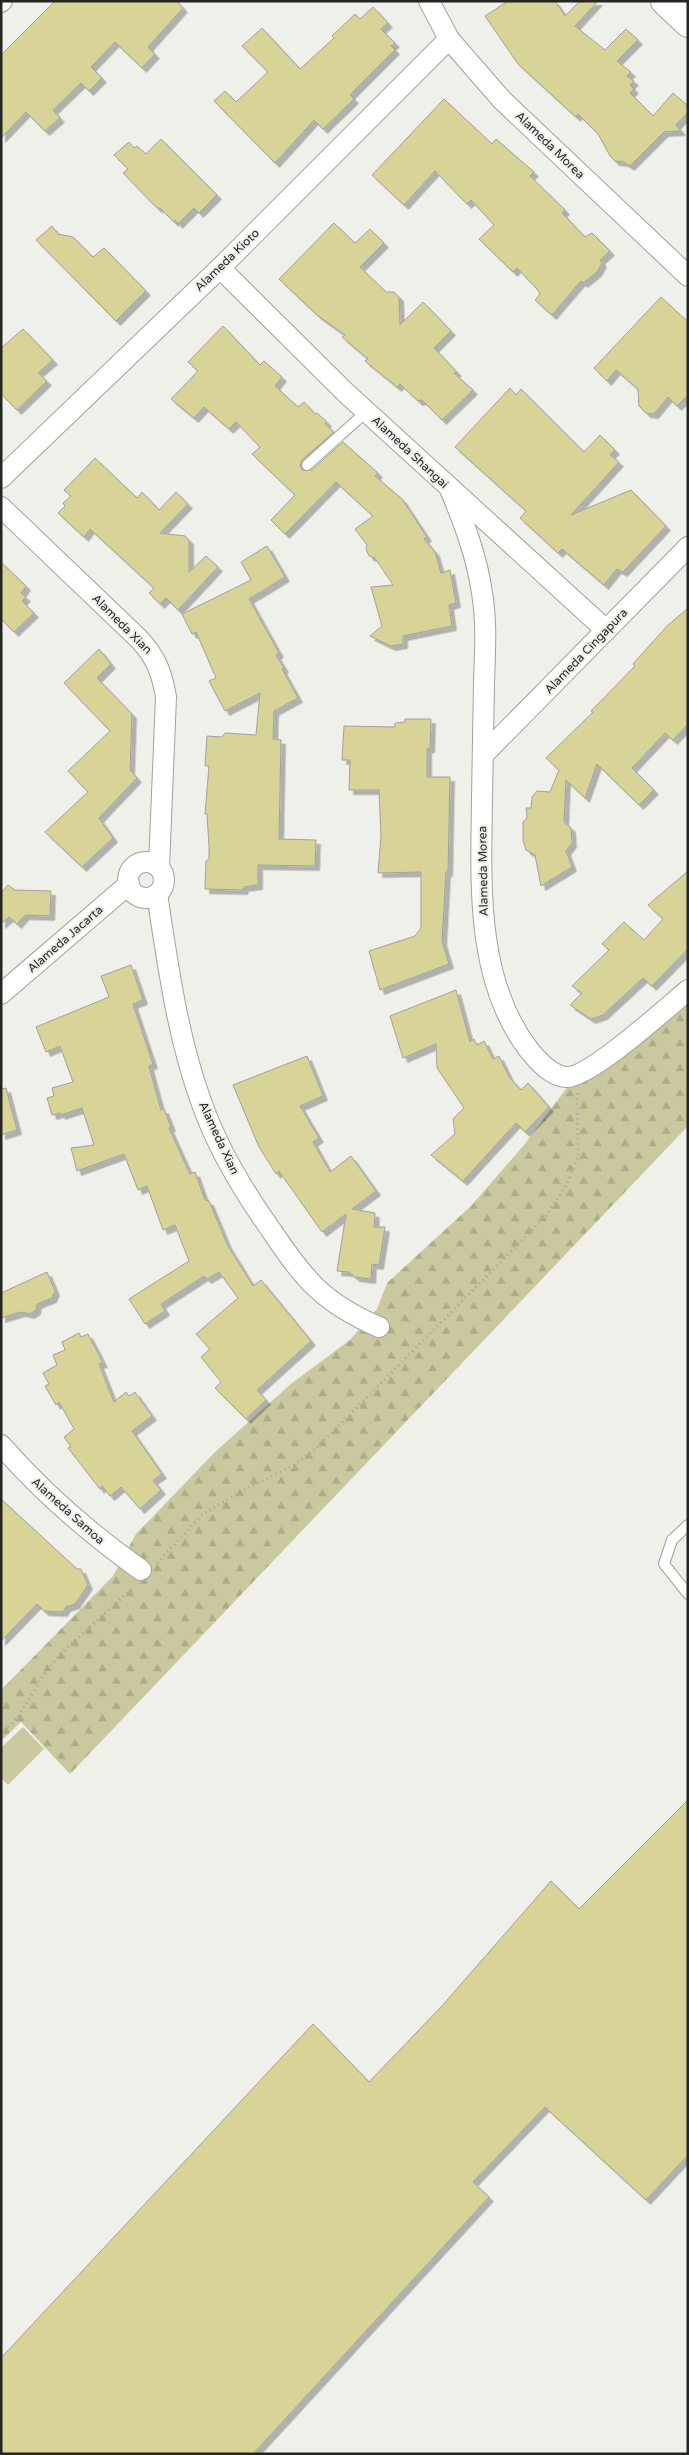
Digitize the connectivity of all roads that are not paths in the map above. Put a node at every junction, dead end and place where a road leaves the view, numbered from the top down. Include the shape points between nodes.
1 (429, 1) edge
2 (665, 1) edge
3 (688, 23) edge
4 (449, 39) junction
5 (220, 268) junction
6 (688, 276) edge
7 (366, 412) junction
8 (307, 465) dead end
9 (1, 478) edge
10 (450, 489) junction
11 (1, 507) edge
12 (688, 547) edge
13 (606, 630) junction
14 (483, 755) junction
15 (159, 867) junction
16 (129, 884) junction
17 (157, 894) junction
18 (688, 990) edge
19 (1, 994) edge
20 (378, 1327) dead end
21 (1, 1445) edge
22 (688, 1525) edge
23 (144, 1573) road end
24 (688, 1594) edge

1 - 4 street, Alameda Morea
2 - 3 main road
4 - 5 street, Alameda Kioto
4 - 6 street, Alameda Morea via 502,100
5 - 7 street, Alameda Shangai
5 - 9 street, Alameda Kioto
7 - 8 lane
7 - 10 street, Alameda Shangai
10 - 13 street, Alameda Shangai
10 - 14 street, Alameda Morea via 474,554 482,593 485,634
11 - 15 street, Alameda Xian via 139,639 156,660 163,676 166,697
12 - 13 street, Alameda Cingapura
13 - 14 street, Alameda Cingapura
14 - 18 street, Alameda Morea via 484,928 492,968 512,1023 535,1057 557,1074 577,1075 597,1064
15 - 16 street via 149,862 138,864 130,872
15 - 17 street via 164,884
16 - 17 street via 140,896 146,898
16 - 19 street, Alameda Jacarta
17 - 20 street, Alameda Xian via 179,1026 200,1099 217,1139 261,1216 310,1282 337,1306
21 - 23 street, Alameda Samoa via 59,1505
22 - 24 lane via 672,1540 664,1564

